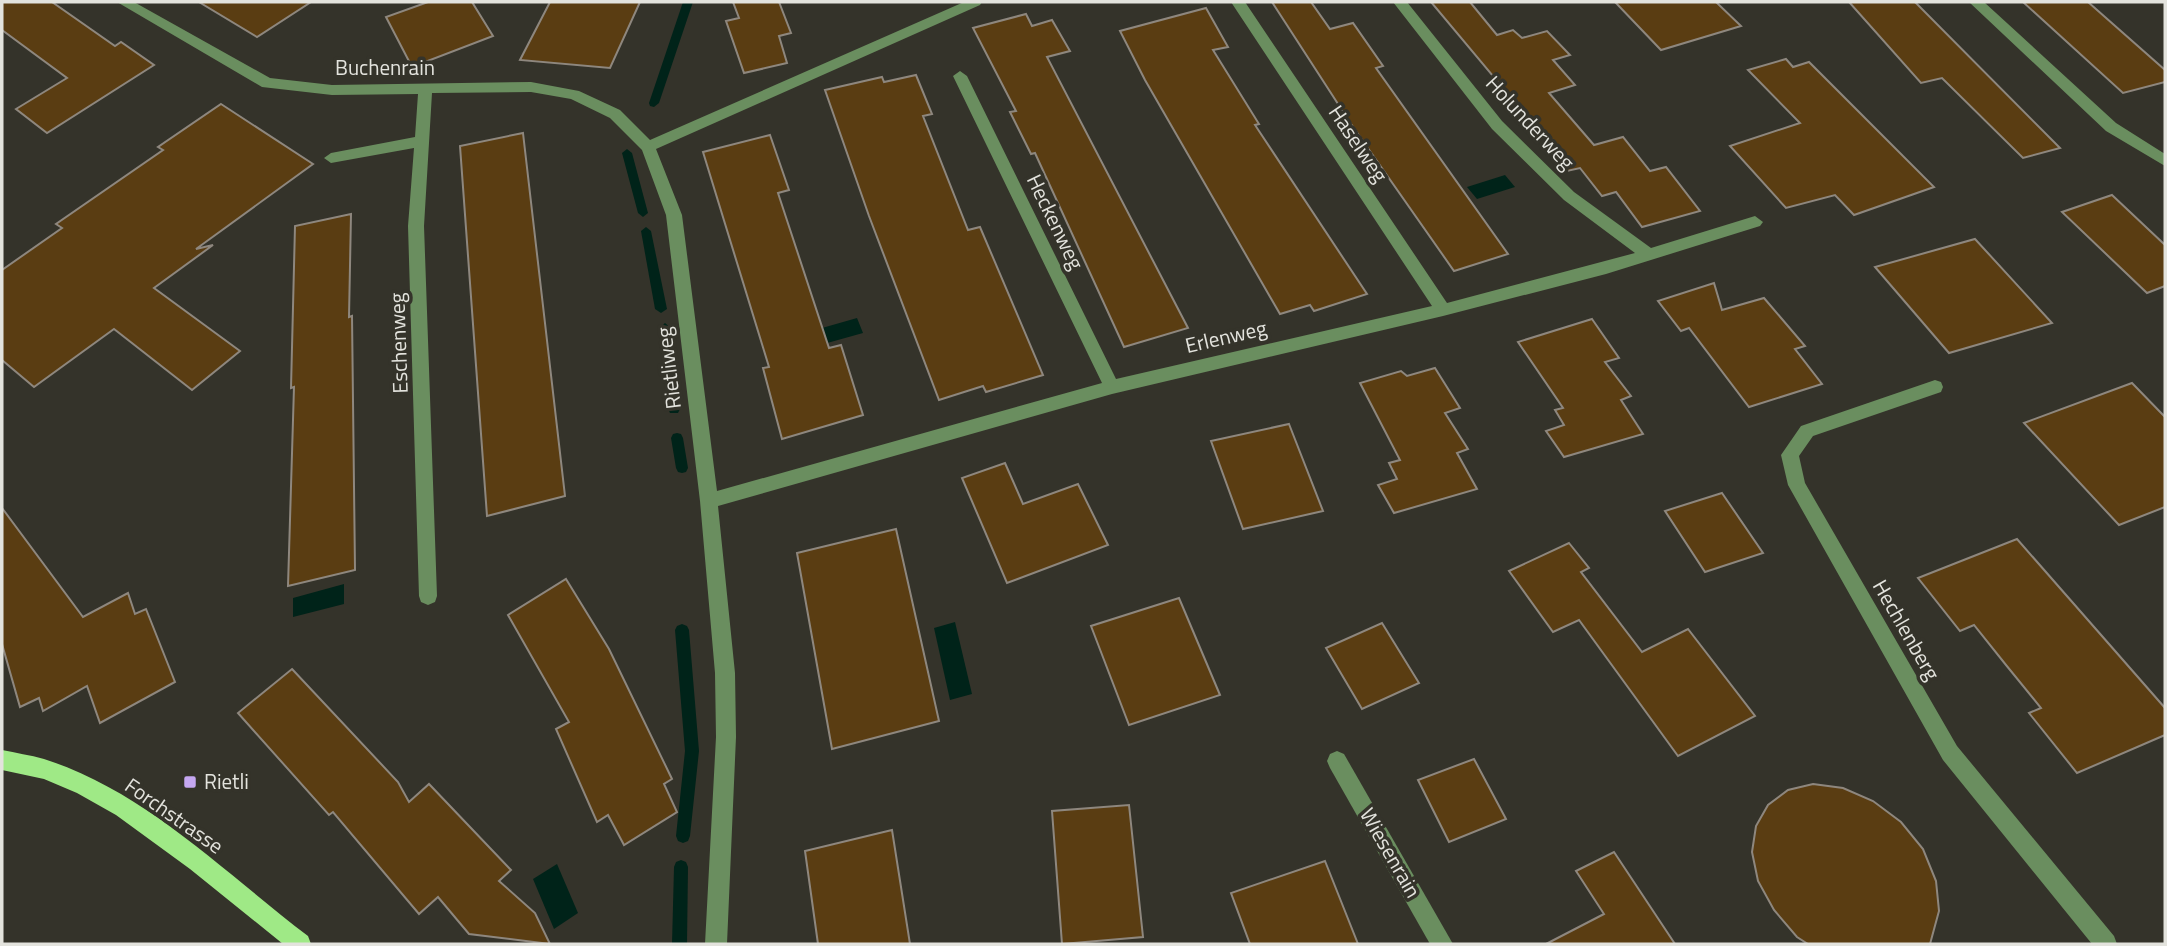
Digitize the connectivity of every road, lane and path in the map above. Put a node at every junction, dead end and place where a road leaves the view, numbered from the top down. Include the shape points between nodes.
1 (124, 2) edge
2 (975, 2) edge
3 (1238, 2) edge
4 (1400, 2) edge
5 (1976, 2) edge
6 (960, 76) dead end
7 (425, 90) junction
8 (422, 141) junction
9 (648, 148) junction
10 (331, 158) dead end
11 (2165, 161) edge
12 (1755, 222) dead end
13 (1647, 254) junction
14 (1443, 310) junction
15 (1112, 387) junction
16 (1935, 387) dead end
17 (709, 501) junction
18 (428, 596) dead end
19 (2, 761) edge
20 (1337, 761) dead end
21 (300, 944) edge
22 (716, 944) edge
23 (1443, 944) edge
24 (2106, 944) edge

1 - 7 street, Buchenrain via 267,83 332,90
2 - 9 street
3 - 14 street, Haselweg
4 - 13 street, Holunderweg via 1497,125 1569,196
5 - 11 street via 2111,127
6 - 15 street, Heckenweg
7 - 8 street, Eschenweg
7 - 9 street, Buchenrain via 531,87 574,95 615,114
8 - 10 street
8 - 18 street, Eschenweg via 416,226
9 - 17 street, Rietliweg via 674,215
12 - 13 street, Erlenweg
13 - 14 street, Erlenweg
14 - 15 street, Erlenweg
15 - 17 street, Erlenweg
16 - 24 street, Hechlenberg via 1807,431 1790,455 1797,485 1950,753
17 - 22 street, Rietliweg via 725,673
19 - 21 main road, Forchstrasse via 46,772 117,804 202,864
20 - 23 street, Wiesenrain

